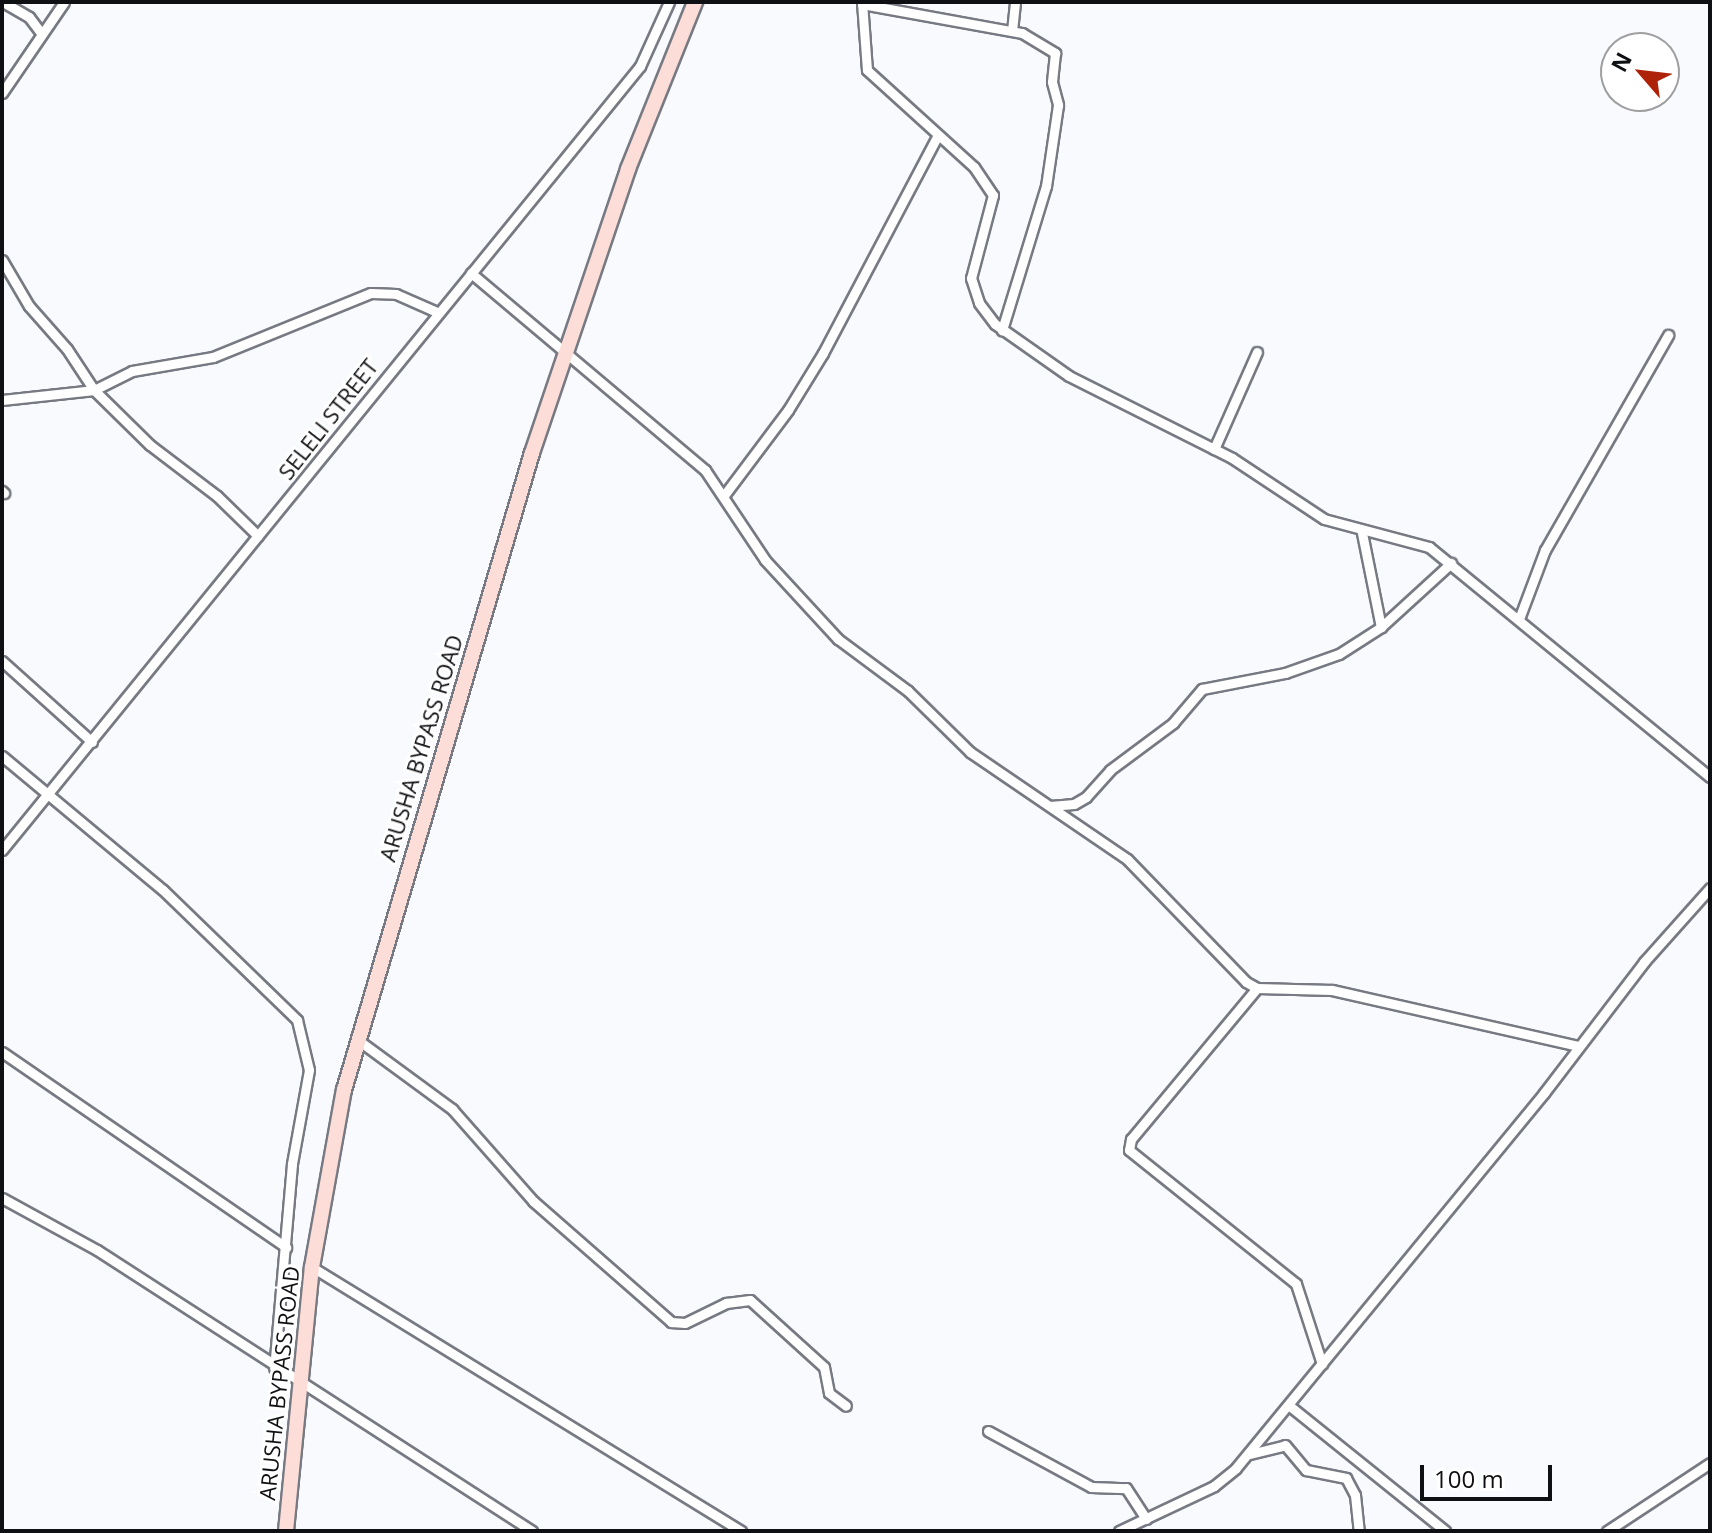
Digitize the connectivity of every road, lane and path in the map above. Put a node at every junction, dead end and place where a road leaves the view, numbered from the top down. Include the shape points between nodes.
1 (3, 2) edge
2 (64, 2) edge
3 (669, 2) edge
4 (695, 2) edge
5 (1015, 2) edge
6 (862, 3) edge
7 (1012, 31) junction
8 (42, 34) junction
9 (2, 93) edge
10 (938, 135) junction
11 (2, 260) edge
12 (471, 273) junction
13 (437, 312) junction
14 (1002, 330) junction
15 (1668, 335) dead end
16 (1257, 352) dead end
17 (565, 355) junction
18 (94, 390) junction
19 (2, 400) edge
20 (1214, 449) junction
21 (725, 494) junction
22 (1362, 533) junction
23 (258, 536) junction
24 (1451, 563) junction
25 (1519, 619) junction
26 (1381, 627) junction
27 (2, 661) edge
28 (92, 742) junction
29 (2, 756) edge
30 (1710, 777) edge
31 (48, 794) junction
32 (1050, 806) junction
33 (2, 850) edge
34 (1710, 888) edge
35 (1257, 988) junction
36 (358, 1040) junction
37 (1578, 1046) junction
38 (2, 1052) edge
39 (2, 1198) edge
40 (286, 1247) junction
41 (312, 1267) junction
42 (1322, 1364) junction
43 (274, 1368) junction
44 (298, 1383) junction
45 (846, 1406) dead end
46 (1291, 1407) junction
47 (988, 1431) dead end
48 (1249, 1454) junction
49 (1710, 1463) edge
50 (1146, 1519) junction
51 (1123, 1530) edge
52 (286, 1531) edge
53 (532, 1531) edge
54 (741, 1531) edge
55 (1359, 1531) edge
56 (1445, 1531) edge
57 (1607, 1531) edge

1 - 8 street via 26,14
2 - 8 street
3 - 12 street, SELELI STREET via 640,66
4 - 17 main road, ARUSHA BYPASS ROAD via 628,169
5 - 7 street
6 - 7 street
6 - 10 street via 865,67
7 - 14 street via 1052,48 1058,105 1038,220
8 - 9 street
10 - 14 street via 974,167 993,195 971,281 979,303
10 - 21 street via 823,353
11 - 18 street via 29,306 70,352
12 - 13 street, SELELI STREET
12 - 17 street
13 - 18 street via 396,294 371,293 213,357 132,371
13 - 23 street, SELELI STREET
14 - 20 street via 1069,376
15 - 25 street via 1545,550
16 - 20 street
17 - 21 street via 705,470
17 - 36 main road, ARUSHA BYPASS ROAD
18 - 19 street
18 - 23 street
20 - 22 street via 1309,511
21 - 32 street via 765,560 838,639 908,691 970,752
22 - 24 street via 1406,537
22 - 26 street
23 - 28 street, SELELI STREET via 201,600
24 - 25 street
24 - 26 street
25 - 30 street
26 - 32 street via 1313,664 1202,689 1173,723 1110,770 1086,797
27 - 28 street
28 - 31 street, SELELI STREET
29 - 31 street
31 - 33 street, SELELI STREET
31 - 40 street via 229,950 297,1020 309,1070 292,1164
32 - 35 street via 1127,859
34 - 37 street
35 - 37 street via 1332,990
35 - 42 street via 1131,1139 1129,1150 1296,1284
36 - 41 main road, ARUSHA BYPASS ROAD via 332,1137
36 - 45 street via 442,1099 533,1201 671,1322 685,1323 726,1303 750,1300 824,1367 829,1393
37 - 42 street
38 - 40 street
39 - 43 street via 97,1250
40 - 43 street
41 - 44 main road, ARUSHA BYPASS ROAD
41 - 54 street
42 - 46 street
43 - 44 street
44 - 52 main road, ARUSHA BYPASS ROAD
44 - 53 street
46 - 48 street
46 - 56 street
47 - 50 street via 1091,1487 1126,1488
48 - 50 street via 1214,1486
48 - 55 street via 1285,1445 1306,1470 1346,1478 1355,1495
49 - 57 street
50 - 51 street

